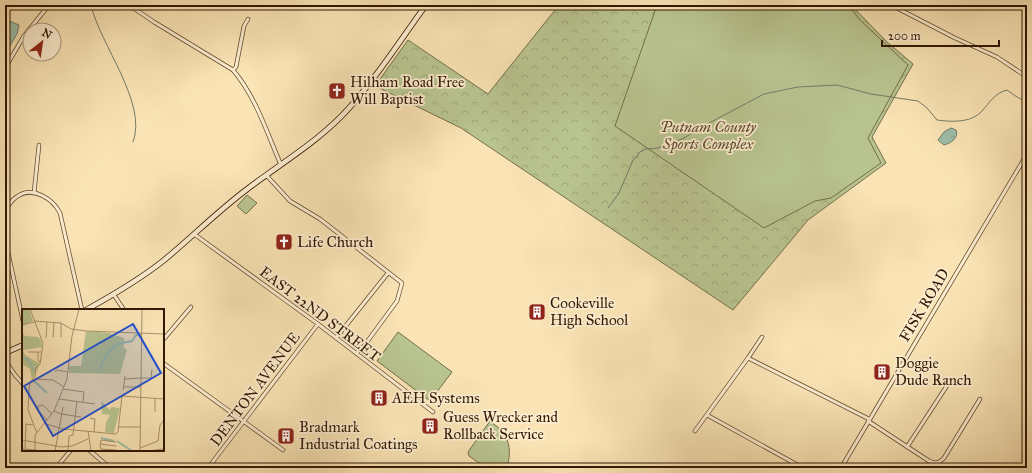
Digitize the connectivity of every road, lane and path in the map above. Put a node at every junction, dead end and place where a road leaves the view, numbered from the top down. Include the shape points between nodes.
1 (49, 5) edge
2 (129, 5) edge
3 (426, 5) edge
4 (891, 5) edge
5 (248, 19) dead end
6 (5, 68) edge
7 (234, 70) junction
8 (1027, 77) edge
9 (40, 145) dead end
10 (1027, 154) edge
11 (281, 165) junction
12 (267, 176) junction
13 (34, 193) junction
14 (5, 210) edge
15 (194, 234) junction
16 (5, 240) edge
17 (388, 273) junction
18 (114, 295) junction
19 (191, 307) dead end
20 (82, 309) edge
21 (88, 309) edge
22 (123, 309) edge
23 (22, 316) edge
24 (318, 324) junction
25 (762, 337) dead end
26 (336, 338) junction
27 (164, 339) edge
28 (22, 345) edge
29 (5, 353) edge
30 (356, 353) junction
31 (748, 358) junction
32 (5, 360) edge
33 (164, 364) edge
34 (950, 382) dead end
35 (22, 383) edge
36 (980, 399) dead end
37 (433, 412) dead end
38 (707, 415) junction
39 (868, 420) junction
40 (244, 422) junction
41 (694, 431) dead end
42 (908, 448) junction
43 (283, 450) dead end
44 (70, 451) edge
45 (90, 451) edge
46 (56, 468) edge
47 (112, 468) edge
48 (208, 468) edge
49 (803, 468) edge
50 (841, 468) edge

1 - 6 street via 24,36
2 - 7 street
3 - 11 main road via 350,107 306,147
4 - 8 street via 997,57
5 - 7 street via 244,26
7 - 11 street via 251,97
9 - 13 street
10 - 39 street, FISK ROAD
11 - 12 main road
12 - 15 main road via 246,190
12 - 17 street via 290,201 320,219
13 - 14 street via 18,196
13 - 20 street via 52,201 60,213
15 - 18 main road via 162,261
15 - 24 street, EAST 22ND STREET
16 - 23 street
17 - 26 street
17 - 30 street via 402,283 397,301
18 - 21 main road
18 - 22 street
19 - 27 street
24 - 26 street, EAST 22ND STREET
24 - 40 street, DENTON AVENUE
25 - 31 street
26 - 30 street, EAST 22ND STREET
28 - 29 main road
30 - 37 street, EAST 22ND STREET
31 - 38 street
31 - 39 street
32 - 35 street
33 - 40 street
34 - 42 street
36 - 42 street via 939,463 929,461
38 - 41 street
38 - 49 street
39 - 42 street
39 - 50 street, FISK ROAD
40 - 43 street
40 - 48 street, DENTON AVENUE
44 - 46 street
45 - 47 street

